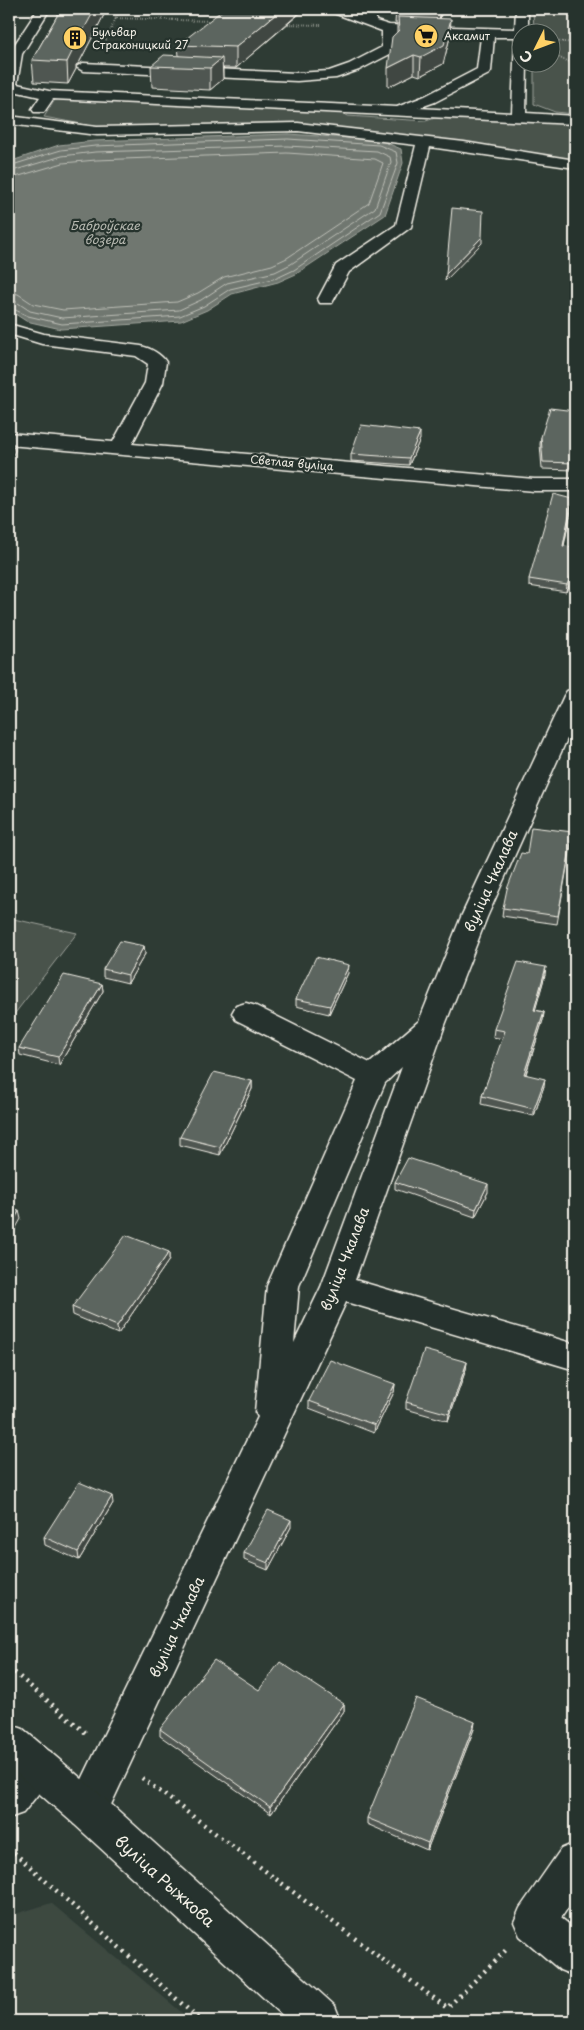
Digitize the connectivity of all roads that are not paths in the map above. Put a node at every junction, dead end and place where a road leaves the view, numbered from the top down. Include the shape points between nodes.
1 (44, 9) edge
2 (335, 9) edge
3 (370, 9) edge
4 (522, 9) edge
5 (521, 22) edge
6 (369, 23) junction
7 (388, 29) junction
8 (488, 33) junction
9 (512, 33) edge
10 (89, 68) road end
11 (520, 72) edge
12 (49, 95) junction
13 (395, 112) junction
14 (519, 117) junction
15 (9, 120) edge
16 (575, 120) edge
17 (30, 122) junction
18 (9, 137) edge
19 (424, 142) junction
20 (575, 164) edge
21 (326, 299) dead end
22 (9, 329) edge
23 (9, 439) edge
24 (120, 448) junction
25 (575, 485) edge
26 (575, 696) edge
27 (246, 1013) dead end
28 (431, 1025) junction
29 (373, 1077) junction
30 (337, 1287) junction
31 (575, 1357) edge
32 (270, 1430) junction
33 (23, 1753) edge
34 (9, 1798) edge
35 (88, 1810) junction
36 (575, 1863) edge
37 (575, 1955) edge
38 (320, 2021) edge

1 - 12 street via 15,54 10,86
2 - 6 street
3 - 6 street
4 - 5 street
6 - 7 street
7 - 8 street
7 - 10 street via 389,49 331,75 296,78
8 - 9 street
8 - 13 street via 484,71 430,99
11 - 14 street
12 - 13 street
12 - 17 street
13 - 14 street
14 - 16 street
15 - 17 street
17 - 18 street
17 - 19 street via 97,131 298,127
19 - 20 street
19 - 21 street via 403,227 342,269
22 - 24 street via 42,339 141,351 157,362 154,383
23 - 24 street, Светлая вуліца
24 - 25 street, Светлая вуліца via 534,485
26 - 28 street, вуліца Чкалава via 474,916
27 - 29 street
28 - 29 street
28 - 30 street, вуліца Чкалава
29 - 32 street via 283,1286
30 - 31 street
30 - 32 street, вуліца Чкалава
32 - 35 street, вуліца Чкалава
33 - 34 street
33 - 35 street, вуліца Рыжкова
35 - 38 street, вуліца Рыжкова
36 - 37 street via 534,1922

